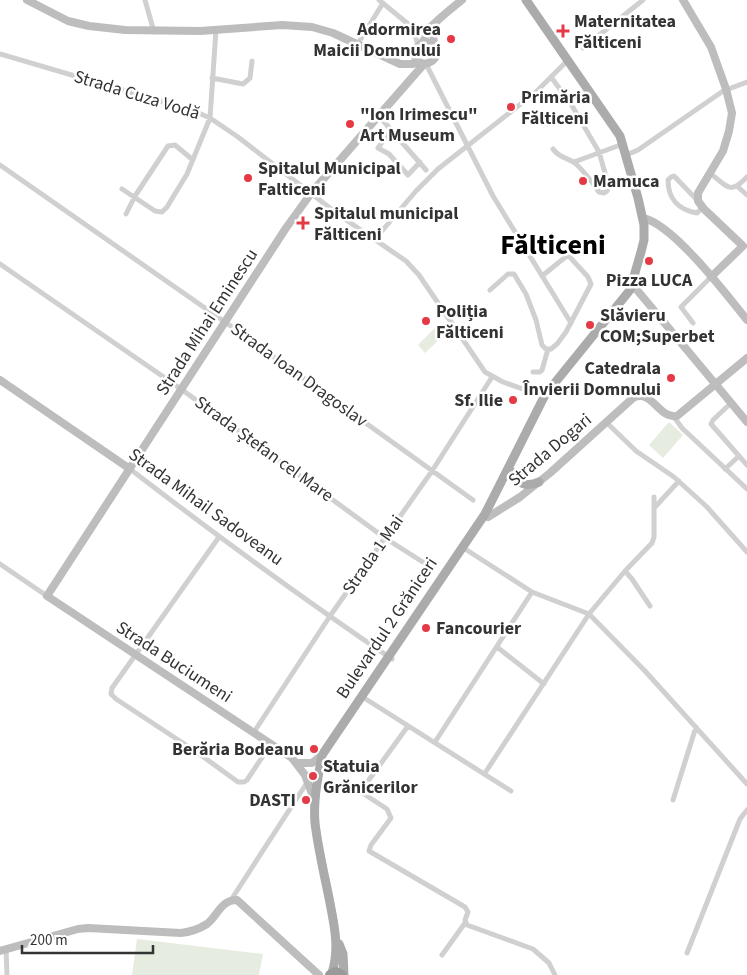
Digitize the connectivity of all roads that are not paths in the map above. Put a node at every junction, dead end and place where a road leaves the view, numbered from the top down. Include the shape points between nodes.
1 (27, 0) edge
2 (145, 0) edge
3 (462, 0) edge
4 (526, 0) edge
5 (533, 0) edge
6 (643, 0) edge
7 (683, 0) edge
8 (381, 2) edge
9 (436, 23) junction
10 (413, 28) junction
11 (216, 30) junction
12 (154, 32) junction
13 (555, 36) junction
14 (357, 45) junction
15 (434, 46) junction
16 (418, 47) junction
17 (583, 48) dead end
18 (0, 54) edge
19 (568, 60) junction
20 (252, 61) dead end
21 (422, 63) junction
22 (400, 64) junction
23 (551, 77) junction
24 (212, 78) junction
25 (412, 80) junction
26 (747, 82) edge
27 (726, 89) junction
28 (379, 116) junction
29 (210, 118) junction
30 (392, 130) junction
31 (623, 144) junction
32 (467, 146) junction
33 (553, 149) dead end
34 (599, 152) junction
35 (631, 153) junction
36 (193, 160) junction
37 (420, 162) junction
38 (574, 162) junction
39 (0, 165) edge
40 (426, 170) dead end
41 (710, 174) junction
42 (747, 177) edge
43 (738, 187) junction
44 (122, 189) dead end
45 (312, 192) junction
46 (747, 195) edge
47 (135, 196) junction
48 (700, 204) junction
49 (126, 214) dead end
50 (646, 218) junction
51 (375, 238) junction
52 (745, 245) edge
53 (0, 264) edge
54 (542, 276) junction
55 (711, 277) junction
56 (634, 285) junction
57 (490, 290) dead end
58 (747, 320) edge
59 (225, 322) junction
60 (571, 323) junction
61 (693, 323) dead end
62 (548, 349) junction
63 (747, 358) edge
64 (533, 372) dead end
65 (492, 377) junction
66 (0, 380) edge
67 (716, 385) junction
68 (181, 389) junction
69 (547, 395) junction
70 (731, 403) junction
71 (674, 417) junction
72 (747, 421) edge
73 (606, 422) junction
74 (739, 456) junction
75 (747, 465) edge
76 (130, 469) junction
77 (725, 469) junction
78 (432, 471) junction
79 (512, 472) junction
80 (679, 481) junction
81 (539, 482) junction
82 (747, 489) edge
83 (654, 497) dead end
84 (473, 500) dead end
85 (514, 500) junction
86 (655, 507) junction
87 (489, 511) junction
88 (219, 537) junction
89 (385, 538) junction
90 (463, 548) junction
91 (747, 552) edge
92 (0, 564) edge
93 (428, 566) dead end
94 (625, 571) junction
95 (532, 592) junction
96 (47, 596) junction
97 (650, 606) dead end
98 (589, 615) junction
99 (330, 616) junction
100 (497, 646) junction
101 (137, 656) junction
102 (391, 658) junction
103 (544, 684) junction
104 (363, 697) junction
105 (408, 726) junction
106 (696, 727) junction
107 (254, 732) junction
108 (435, 742) junction
109 (271, 744) junction
110 (322, 759) junction
111 (297, 763) junction
112 (485, 773) junction
113 (308, 780) junction
114 (747, 784) edge
115 (511, 790) dead end
116 (314, 799) junction
117 (673, 800) dead end
118 (747, 810) edge
119 (231, 900) junction
120 (466, 923) junction
121 (3, 950) edge
122 (687, 953) dead end
123 (442, 955) dead end
124 (312, 968) junction
125 (7, 975) edge
126 (319, 975) edge
127 (335, 975) edge
128 (555, 975) edge

1 - 12 street via 51,14 80,24
2 - 12 street
3 - 9 street
4 - 13 main road
5 - 13 main road
6 - 17 street
7 - 27 street via 711,47
8 - 10 street
8 - 14 street
9 - 10 street via 426,29
9 - 15 street
9 - 16 street
10 - 16 street
11 - 12 street
11 - 14 street via 295,25 324,30
11 - 24 street
13 - 19 main road
13 - 35 main road via 621,128
14 - 22 street
15 - 16 street via 429,43
15 - 21 street via 435,58 432,62
16 - 21 street
16 - 22 street
18 - 29 street, Strada Cuza Vodă
19 - 23 street
19 - 31 main road via 617,130
20 - 24 street via 250,78 243,84
21 - 22 street
21 - 25 street, Strada Mihai Eminescu via 415,68
21 - 32 street
22 - 25 street via 410,71
23 - 32 street
23 - 34 street
24 - 29 street
25 - 28 street, Strada Mihai Eminescu
26 - 27 street
27 - 35 street
27 - 41 street via 731,123 723,151
28 - 30 street
28 - 45 street, Strada Mihai Eminescu
29 - 36 street
29 - 45 street, Strada Cuza Vodă
30 - 37 street
30 - 37 street via 378,148 389,154 408,175
31 - 34 street
31 - 50 main road
32 - 51 street via 438,169
32 - 54 street
33 - 38 street via 562,158
34 - 38 street
34 - 38 street via 609,187 606,192 599,192
35 - 50 main road
36 - 47 street via 175,145 168,146
36 - 47 street via 162,212
37 - 40 street
39 - 59 street, Strada Ioan Dragoslav
41 - 43 street via 728,187
41 - 48 street via 698,193
42 - 43 street
43 - 46 street
44 - 47 street
45 - 51 street, Strada Cuza Vodă via 339,215
45 - 59 street, Strada Mihai Eminescu
47 - 49 street
48 - 48 street via 674,176 671,176 668,180 672,199 685,211 697,213
48 - 52 street
50 - 55 street via 686,248
50 - 56 main road via 647,242
51 - 65 street, Strada Cuza Vodă via 419,275 477,362
52 - 55 street
53 - 68 street, Strada Ștefan cel Mare
54 - 60 street
54 - 60 street via 568,255 588,277 591,284
55 - 58 street
55 - 61 street via 681,307
56 - 67 street
56 - 69 main road via 628,299
57 - 62 street via 508,274 514,274 526,294 542,345
59 - 68 street, Strada Mihai Eminescu
59 - 78 street, Strada Ioan Dragoslav
60 - 62 street via 554,348
62 - 64 street via 542,370
63 - 67 street
65 - 69 street
65 - 78 street, Strada 1 Mai
66 - 76 street, Strada Mihail Sadoveanu
67 - 70 street
67 - 71 street
68 - 76 street, Strada Mihai Eminescu
68 - 89 street, Strada Ștefan cel Mare
69 - 79 main road
69 - 87 main road
70 - 72 street
70 - 74 street via 711,424
71 - 73 street, Strada Dogari via 667,416 644,396 638,396
71 - 77 street
73 - 80 street via 636,451
73 - 81 street, Strada Dogari
74 - 75 street
74 - 77 street
76 - 88 street, Strada Mihail Sadoveanu
76 - 96 street, Strada Mihai Eminescu
77 - 82 street
78 - 84 street, Strada Ioan Dragoslav
78 - 89 street, Strada 1 Mai
79 - 81 main road via 521,484
79 - 87 main road
80 - 86 street
80 - 91 street via 717,516
81 - 85 street, Strada Dogari
83 - 86 street
85 - 87 street, Strada Dogari
85 - 87 street, Strada Dogari
86 - 94 street via 652,543
87 - 90 main road, Bulevardul 2 Grăniceri
88 - 99 street, Strada Mihail Sadoveanu
88 - 101 street
89 - 93 street, Strada Ștefan cel Mare
89 - 99 street, Strada 1 Mai
90 - 95 street
90 - 102 main road, Bulevardul 2 Grăniceri
92 - 96 street, Strada Buciumeni
94 - 97 street
94 - 98 street
95 - 98 street
95 - 100 street
96 - 101 street, Strada Buciumeni
98 - 103 street
98 - 106 street
99 - 102 street, Strada Mihail Sadoveanu
99 - 107 street, Strada 1 Mai
100 - 103 street
100 - 108 street
101 - 107 street, Strada Buciumeni
101 - 109 street via 112,688 113,697 235,780 247,780
102 - 104 main road, Bulevardul 2 Grăniceri
103 - 112 street
104 - 105 street
104 - 110 main road, Bulevardul 2 Grăniceri
105 - 108 street
105 - 120 street via 362,788 364,794 387,809 391,818 370,848 371,853 465,907 468,912
106 - 114 street
106 - 117 street
107 - 109 street, Strada Buciumeni
108 - 112 street
109 - 111 street, Strada Buciumeni
110 - 111 street
110 - 116 main road, Bulevardul 2 Grăniceri
111 - 113 street, Strada Buciumeni
112 - 115 street
113 - 116 street, Strada Buciumeni
113 - 119 street
116 - 127 main road, Bulevardul 2 Grăniceri via 317,839 337,941
118 - 122 street via 740,819
119 - 121 street via 225,902 206,924 191,932 88,928
119 - 124 street via 242,903
120 - 123 street
120 - 128 street via 533,949 549,963
121 - 125 street
124 - 126 street
124 - 127 street

